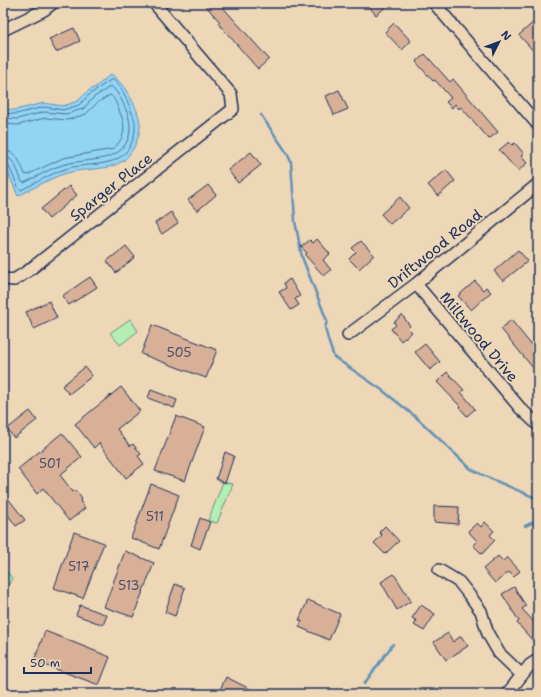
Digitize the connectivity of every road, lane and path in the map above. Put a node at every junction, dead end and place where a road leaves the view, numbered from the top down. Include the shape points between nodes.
1 (53, 3) edge
2 (154, 3) edge
3 (434, 3) edge
4 (3, 30) edge
5 (538, 126) edge
6 (538, 184) edge
7 (3, 279) edge
8 (416, 284) junction
9 (348, 335) dead end
10 (538, 425) edge
11 (438, 570) dead end
12 (538, 660) edge
13 (522, 675) junction
14 (507, 694) edge

1 - 4 street
2 - 7 street, Sparger Place via 231,94 233,109 28,271 14,280
3 - 5 street
6 - 8 street, Driftwood Road
8 - 9 street, Driftwood Road
8 - 10 street, Miltwood Drive via 520,408
11 - 13 street via 459,582 481,612 488,634 499,653
12 - 13 street
13 - 14 street

